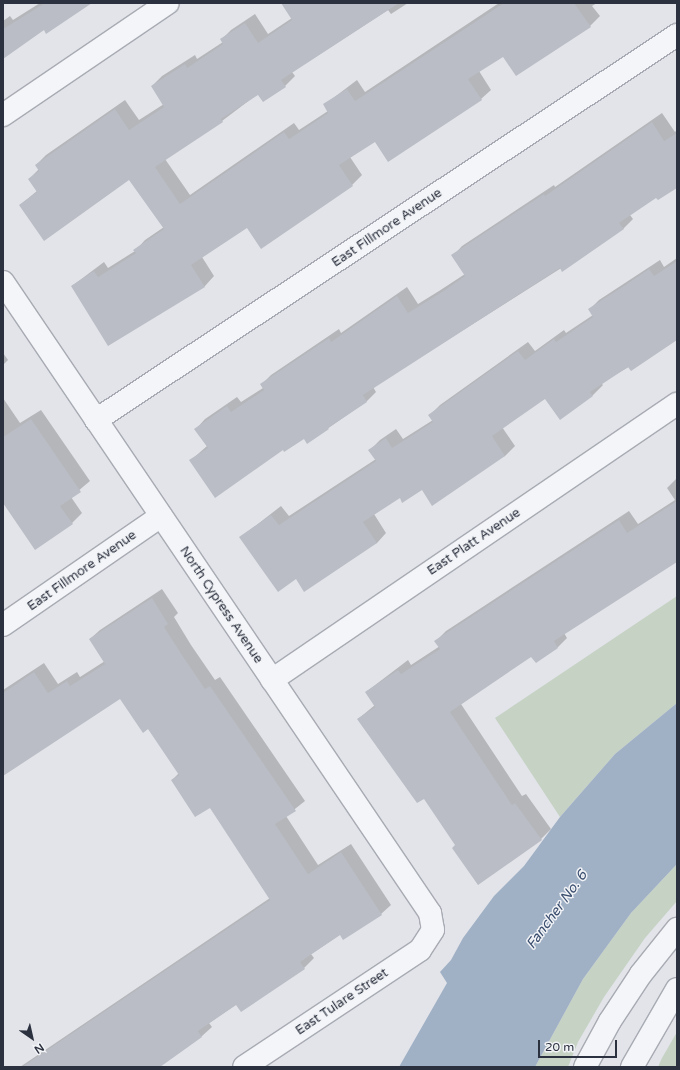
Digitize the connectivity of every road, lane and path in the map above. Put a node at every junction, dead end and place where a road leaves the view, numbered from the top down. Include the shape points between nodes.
1 (168, 3) edge
2 (677, 35) edge
3 (3, 115) edge
4 (3, 282) edge
5 (677, 404) edge
6 (96, 420) junction
7 (161, 516) junction
8 (3, 625) edge
9 (272, 680) junction
10 (677, 929) edge
11 (433, 930) joint
12 (677, 990) edge
13 (244, 1067) edge
14 (585, 1067) edge
15 (632, 1067) edge

1 - 3 street
2 - 6 street, East Fillmore Avenue
4 - 6 street, North Cypress Avenue
5 - 9 street, East Platt Avenue
6 - 7 street, North Cypress Avenue
7 - 8 street, East Fillmore Avenue
7 - 9 street, North Cypress Avenue
9 - 11 street, North Cypress Avenue via 430,913
10 - 14 street via 610,1021
11 - 13 street, East Tulare Street via 420,950
12 - 15 street

